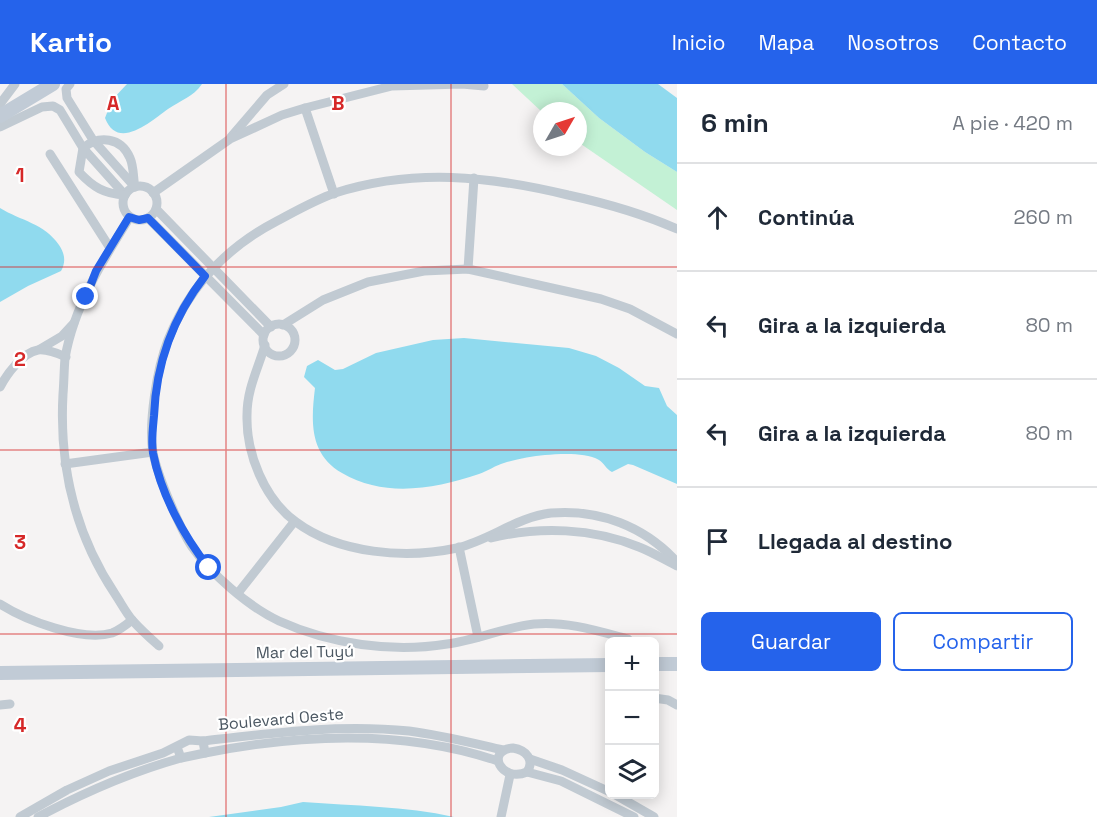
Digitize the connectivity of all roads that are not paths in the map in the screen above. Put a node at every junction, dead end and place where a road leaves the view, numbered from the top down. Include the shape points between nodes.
1 (15, 84) edge
2 (53, 84) edge
3 (70, 84) edge
4 (284, 84) edge
5 (359, 84) edge
6 (389, 85) edge
7 (484, 86) dead end
8 (353, 95) junction
9 (0, 104) edge
10 (257, 105) junction
11 (305, 108) junction
12 (0, 116) edge
13 (270, 121) junction
14 (0, 127) edge
15 (230, 139) junction
16 (93, 140) junction
17 (83, 148) junction
18 (50, 154) dead end
19 (474, 178) junction
20 (135, 187) junction
21 (153, 193) junction
22 (334, 194) junction
23 (125, 195) junction
24 (156, 210) junction
25 (129, 217) junction
26 (148, 218) junction
27 (677, 229) edge
28 (110, 248) junction
29 (468, 269) junction
30 (209, 272) junction
31 (303, 312) junction
32 (77, 320) junction
33 (283, 325) junction
34 (271, 327) junction
35 (293, 333) junction
36 (677, 334) edge
37 (264, 340) junction
38 (38, 350) junction
39 (277, 355) junction
40 (66, 357) junction
41 (256, 368) junction
42 (0, 387) edge
43 (153, 452) junction
44 (65, 464) junction
45 (535, 517) junction
46 (294, 522) junction
47 (538, 531) junction
48 (646, 534) junction
49 (469, 544) junction
50 (459, 547) junction
51 (639, 547) junction
52 (677, 564) edge
53 (238, 593) junction
54 (0, 604) edge
55 (132, 620) junction
56 (478, 636) junction
57 (620, 637) edge
58 (159, 646) dead end
59 (659, 664) edge
60 (677, 664) edge
61 (605, 665) edge
62 (0, 673) edge
63 (659, 699) edge
64 (677, 705) edge
65 (351, 733) junction
66 (203, 741) junction
67 (177, 747) junction
68 (503, 750) junction
69 (204, 753) junction
70 (181, 758) junction
71 (530, 759) junction
72 (498, 761) junction
73 (527, 772) junction
74 (510, 775) junction
75 (605, 790) edge
76 (621, 799) edge
77 (54, 803) junction
78 (20, 817) edge
79 (38, 817) edge
80 (501, 817) edge
81 (634, 817) edge
82 (654, 817) edge

1 - 9 street
2 - 12 street
3 - 16 street via 67,98
4 - 10 street
5 - 8 street
6 - 7 street
6 - 8 street
8 - 11 street
10 - 13 street via 261,116
10 - 15 street
11 - 13 street
11 - 22 street
13 - 15 street
14 - 17 street via 52,106 60,110
15 - 21 street
16 - 17 street
16 - 20 street
16 - 20 street via 110,140 125,150
17 - 23 street
17 - 23 street via 80,172 101,191
18 - 28 street
19 - 22 street via 412,177
19 - 27 street via 520,183 607,204
19 - 29 street
20 - 21 street via 146,187
20 - 23 street
21 - 24 street
22 - 30 street via 260,230
23 - 25 street via 122,204
24 - 26 street
24 - 30 street
25 - 26 street
25 - 28 street
26 - 30 street
28 - 32 street via 96,271
29 - 31 street via 424,271 368,282
29 - 36 street via 601,299 630,309
30 - 34 street
30 - 37 street
30 - 43 street via 176,320 162,357 155,395
31 - 33 street
31 - 35 street
32 - 38 street via 62,336
32 - 40 street
33 - 34 street
33 - 35 street
34 - 37 street
35 - 39 street via 292,350
37 - 39 street via 270,353
37 - 41 street
38 - 40 street
38 - 42 street via 18,363
39 - 41 street
40 - 44 street via 62,420
41 - 46 street via 247,414 248,441 257,473
43 - 44 street
43 - 53 street via 167,496 192,547
44 - 55 street via 74,509 86,542
45 - 47 street
45 - 48 street via 550,513 602,516
45 - 49 street
46 - 50 street via 357,548 406,553
46 - 53 street
47 - 49 street
47 - 51 street via 581,533
48 - 51 street
48 - 52 street
49 - 50 street
50 - 56 street
51 - 52 street
53 - 56 street via 275,619 359,644 418,647
54 - 55 street via 46,626 87,634 110,633
55 - 58 street
56 - 57 street via 536,624 566,624
59 - 60 street
61 - 62 street, Mar del Tuyú
63 - 64 street
65 - 66 street, Boulevard Oeste via 304,729
65 - 68 street, Boulevard Oeste via 429,734
65 - 69 street, Boulevard Oeste
65 - 72 street, Boulevard Oeste via 459,749
66 - 67 street, Boulevard Oeste via 189,740
66 - 69 street
67 - 70 street
67 - 77 street via 118,768
68 - 71 street via 520,749
68 - 72 street
69 - 70 street, Boulevard Oeste
70 - 77 street
71 - 73 street
71 - 75 street
72 - 74 street
73 - 74 street
73 - 81 street via 561,781
74 - 80 street
76 - 82 street
77 - 78 street
77 - 79 street

